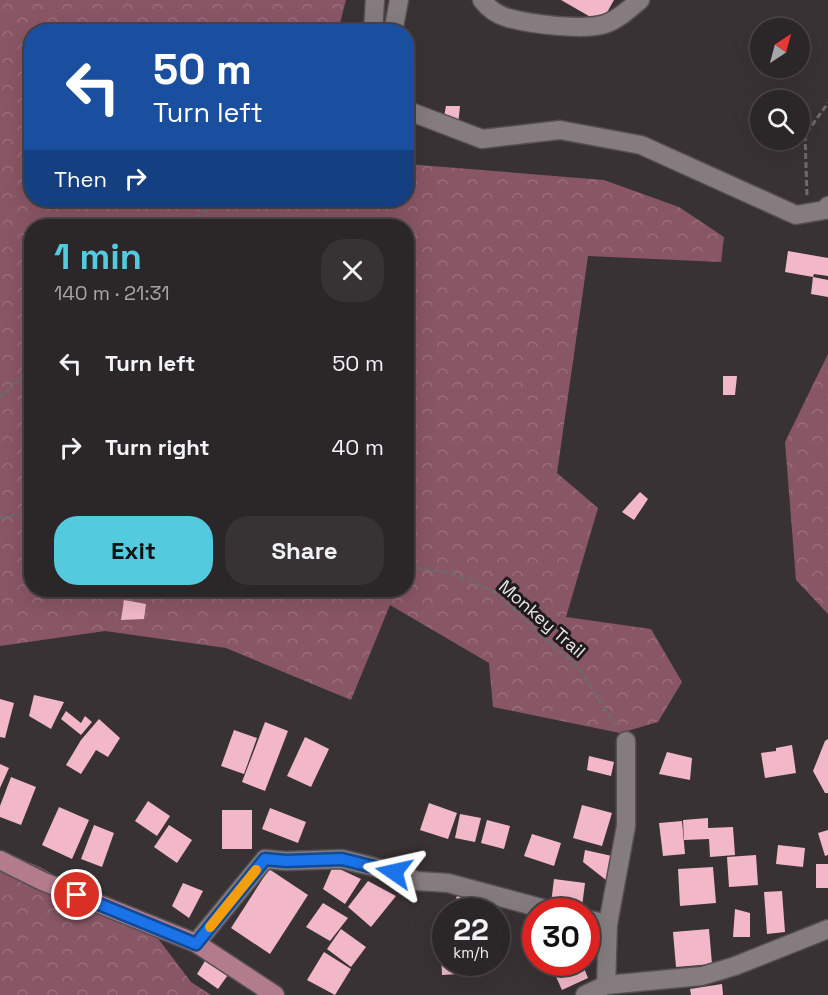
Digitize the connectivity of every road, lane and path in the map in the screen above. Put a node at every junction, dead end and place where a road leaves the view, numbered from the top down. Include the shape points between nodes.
1 (375, 0) edge
2 (399, 0) edge
3 (482, 0) edge
4 (640, 0) edge
5 (373, 24) edge
6 (394, 24) edge
7 (828, 103) edge
8 (414, 113) edge
9 (828, 206) edge
10 (211, 207) edge
11 (796, 215) junction
12 (192, 219) edge
13 (24, 376) edge
14 (0, 397) edge
15 (24, 515) edge
16 (0, 519) edge
17 (414, 567) edge
18 (626, 741) joint
19 (0, 860) edge
20 (522, 903) edge
21 (600, 922) edge
22 (609, 924) junction
23 (828, 928) edge
24 (196, 944) junction
25 (606, 985) junction
26 (275, 995) edge
27 (585, 995) edge

1 - 5 street
2 - 6 street
3 - 4 street via 509,18 577,28 605,24
7 - 11 path via 805,135 808,193
8 - 11 street via 482,139 560,130 641,145
9 - 11 street via 825,210
10 - 12 path
13 - 14 path
15 - 16 path
17 - 18 path, Monkey Trail via 451,573 497,593 579,668
18 - 22 street via 626,826
19 - 24 main road
20 - 24 street via 448,883 417,881 342,859 265,859
21 - 22 street
22 - 25 street
23 - 25 street via 702,976
24 - 26 main road
25 - 27 street

